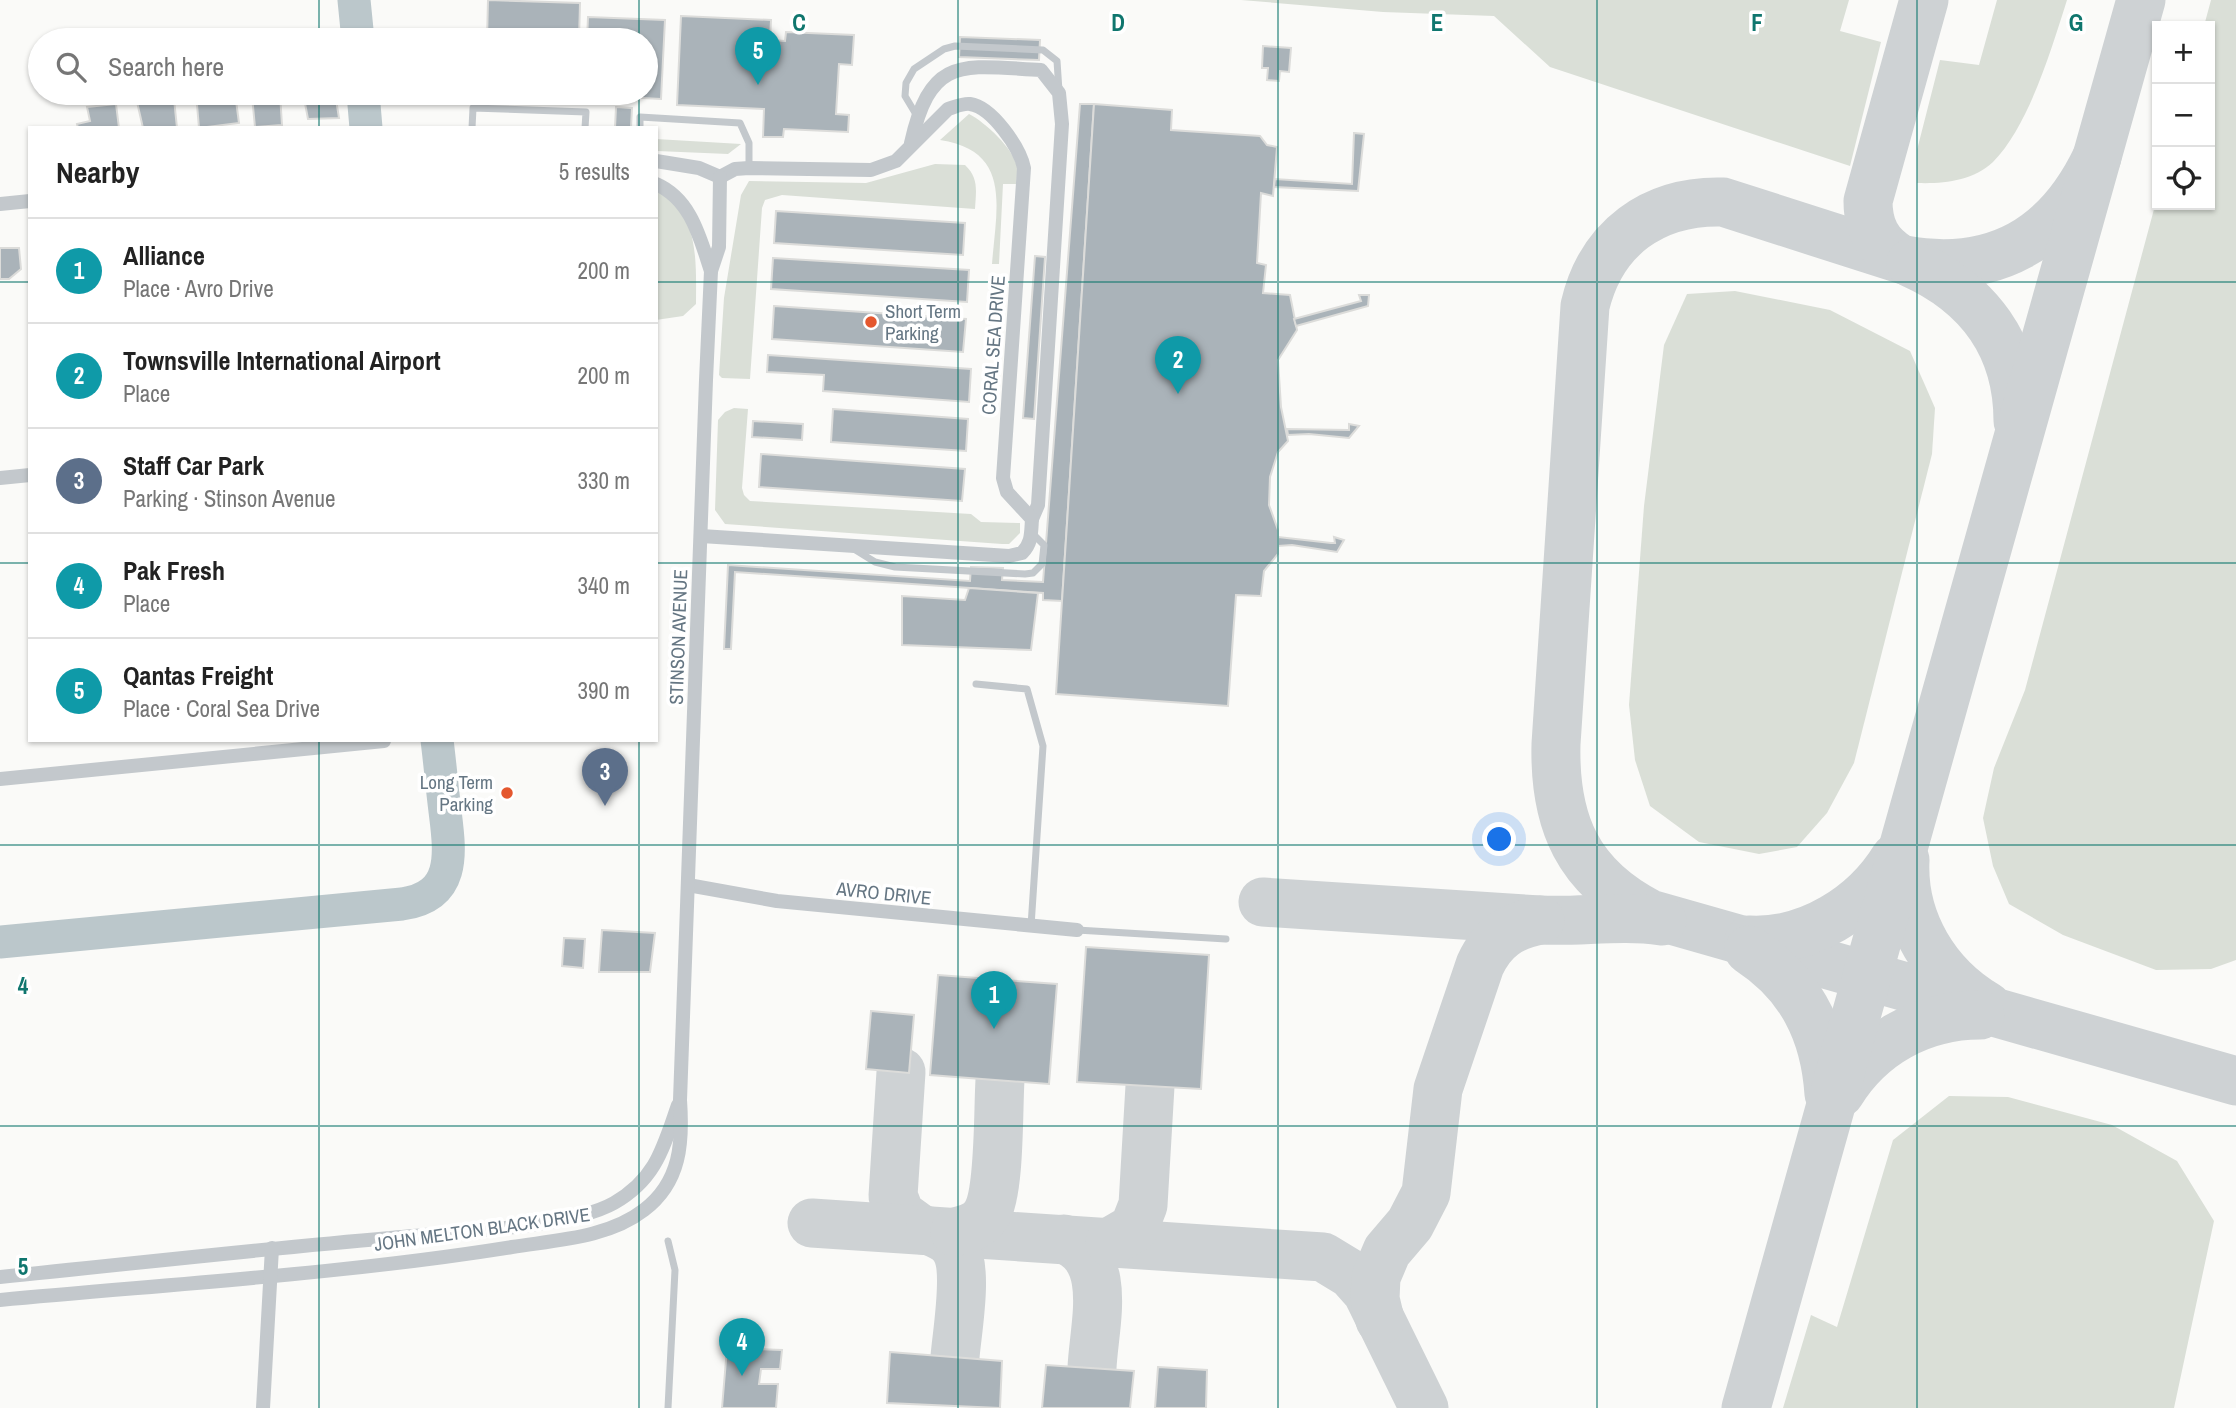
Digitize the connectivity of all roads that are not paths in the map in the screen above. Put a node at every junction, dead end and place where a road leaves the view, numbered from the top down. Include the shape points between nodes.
1 (1059, 93) junction
2 (917, 117) junction
3 (472, 126) edge
4 (585, 126) edge
5 (640, 126) edge
6 (911, 144) junction
7 (658, 162) edge
8 (749, 168) junction
9 (720, 177) junction
10 (658, 185) edge
11 (28, 201) edge
12 (0, 204) edge
13 (711, 271) junction
14 (28, 475) edge
15 (0, 478) edge
16 (1032, 526) junction
17 (701, 536) junction
18 (849, 545) junction
19 (976, 684) dead end
20 (374, 742) edge
21 (0, 779) edge
22 (688, 885) junction
23 (1031, 927) junction
24 (1077, 930) joint
25 (1226, 939) dead end
26 (680, 1100) junction
27 (668, 1241) dead end
28 (272, 1248) junction
29 (271, 1275) junction
30 (0, 1277) edge
31 (0, 1300) edge
32 (263, 1408) edge
33 (668, 1408) edge

1 - 2 street via 1041,71 970,66 950,71 931,87
1 - 2 lane via 1057,61 1043,50 956,46 930,56 906,83 905,96
1 - 16 street via 1059,200 1038,505
2 - 6 street
3 - 4 lane via 473,108 586,112
5 - 8 lane via 640,117 740,123 749,143
6 - 8 street, CORAL SEA DRIVE via 896,161 872,170
6 - 16 street, CORAL SEA DRIVE via 948,109 971,104 982,108 1013,141 1022,159 1003,478 1007,492
7 - 9 street via 699,168
8 - 9 street, CORAL SEA DRIVE
9 - 13 street, STINSON AVENUE via 719,247
10 - 13 street via 669,190 690,215
11 - 12 street
13 - 17 street, STINSON AVENUE
14 - 15 street
16 - 18 street via 1027,548 1009,556
16 - 18 lane via 1044,545 1042,564 1025,574 895,567 875,562
17 - 18 street
17 - 22 street, STINSON AVENUE
19 - 23 lane via 1027,689 1043,746
20 - 21 street
22 - 23 street, AVRO DRIVE via 777,901
22 - 26 street, STINSON AVENUE
23 - 24 street, AVRO DRIVE
24 - 25 lane
26 - 28 street, JOHN MELTON BLACK DRIVE via 661,1157 649,1175 612,1204 586,1214 472,1230
26 - 29 street, JOHN MELTON BLACK DRIVE via 683,1138 672,1177 659,1196 626,1221 581,1236 447,1257
27 - 33 lane via 675,1270
28 - 29 street
28 - 30 street, JOHN MELTON BLACK DRIVE
29 - 31 street, JOHN MELTON BLACK DRIVE
29 - 32 street

